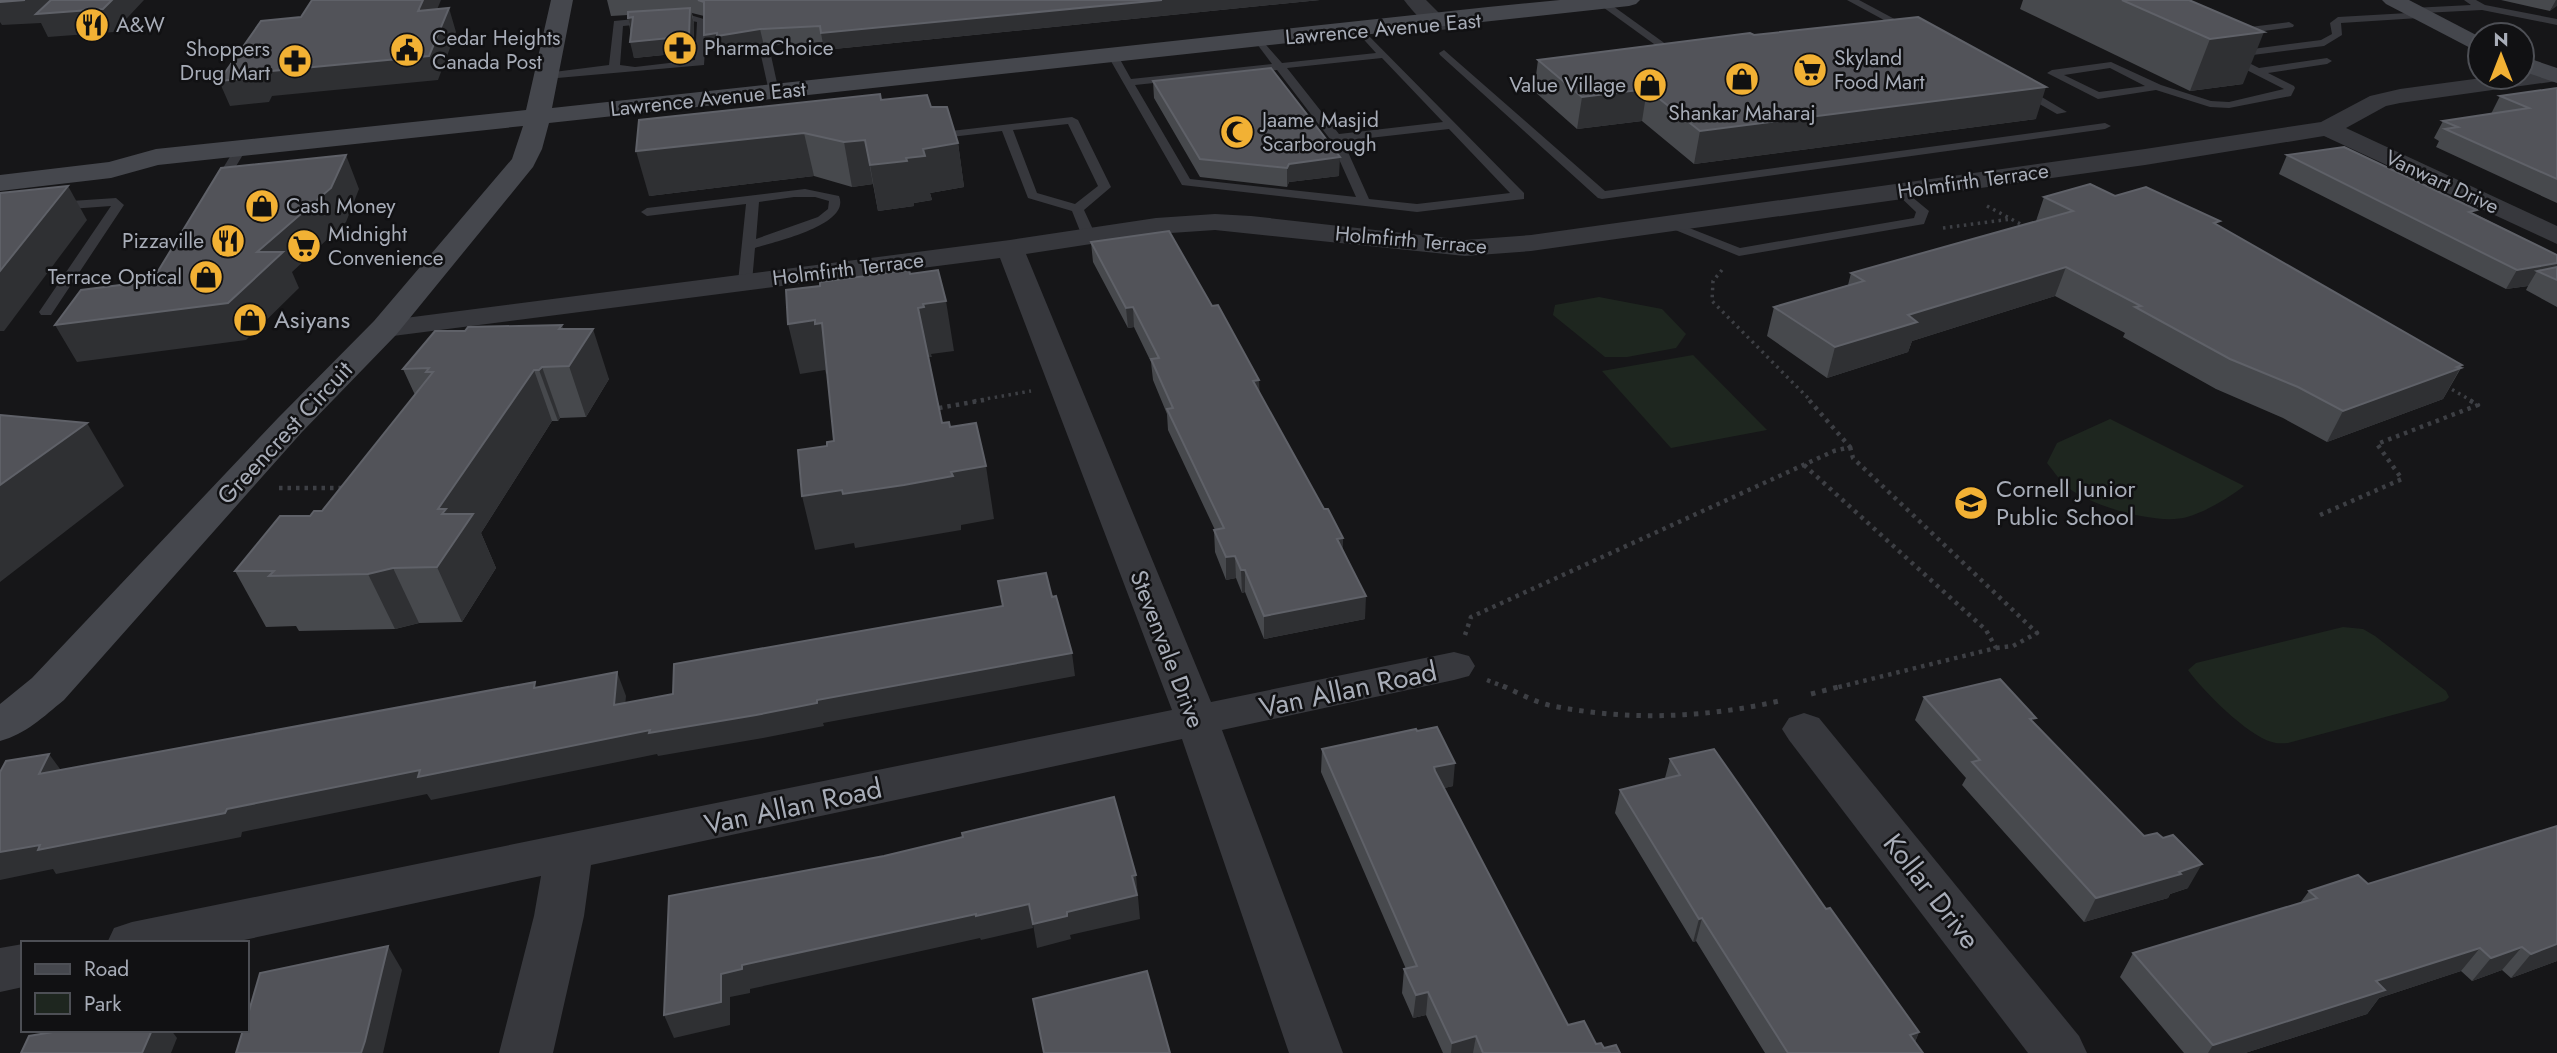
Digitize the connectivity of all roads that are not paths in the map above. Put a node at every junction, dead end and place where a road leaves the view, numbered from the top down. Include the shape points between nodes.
1 (562, 0) edge
2 (1414, 0) edge
3 (1629, 0) edge
4 (1852, 0) edge
5 (2393, 0) edge
6 (2469, 0) edge
7 (1596, 4) junction
8 (2482, 7) junction
9 (2416, 13) junction
10 (1438, 22) junction
11 (2557, 22) edge
12 (2289, 25) dead end
13 (1362, 32) junction
14 (2225, 33) edge
15 (1925, 35) edge
16 (2466, 39) edge
17 (1259, 40) junction
18 (765, 51) dead end
19 (1444, 53) dead end
20 (1384, 55) junction
21 (1676, 55) edge
22 (1113, 56) junction
23 (2327, 61) dead end
24 (1278, 66) junction
25 (614, 68) junction
26 (2536, 68) edge
27 (2259, 71) junction
28 (545, 76) junction
29 (2556, 76) edge
30 (1130, 82) junction
31 (2015, 86) edge
32 (2157, 87) junction
33 (774, 92) junction
34 (2061, 112) dead end
35 (539, 117) junction
36 (1451, 125) junction
37 (2105, 126) dead end
38 (1006, 127) junction
39 (2326, 128) junction
40 (951, 134) edge
41 (1336, 138) junction
42 (241, 148) junction
43 (156, 157) junction
44 (0, 161) edge
45 (0, 183) edge
46 (1900, 191) junction
47 (40, 193) junction
48 (212, 197) edge
49 (753, 199) junction
50 (1364, 202) junction
51 (1077, 209) junction
52 (647, 212) dead end
53 (1669, 225) junction
54 (1090, 236) junction
55 (2557, 236) edge
56 (749, 246) junction
57 (1010, 248) junction
58 (745, 282) junction
59 (46, 312) dead end
60 (385, 328) junction
61 (1454, 666) road end
62 (1795, 708) road end
63 (1197, 720) junction
64 (0, 725) edge
65 (569, 853) junction
66 (142, 941) edge
67 (21, 965) edge
68 (0, 970) edge
69 (526, 1053) edge
70 (1315, 1053) edge
71 (2060, 1053) edge

1 - 28 main road, Greencrest Circuit
2 - 10 street
3 - 7 main road, Lawrence Avenue East
4 - 15 lane
5 - 9 main road
6 - 8 lane
7 - 10 main road, Lawrence Avenue East
7 - 21 lane
8 - 9 lane
8 - 11 lane
9 - 16 main road
9 - 27 lane via 2339,20 2335,23 2337,35 2324,43 2221,53
10 - 13 main road, Lawrence Avenue East
10 - 17 main road, Lawrence Avenue East
12 - 14 lane
13 - 17 main road, Lawrence Avenue East
13 - 20 lane
17 - 22 main road, Lawrence Avenue East
17 - 24 lane
18 - 33 lane
19 - 37 lane via 1602,195
20 - 24 lane
20 - 36 lane
22 - 30 lane
22 - 33 main road, Lawrence Avenue East
23 - 27 lane
24 - 30 lane
24 - 41 lane
25 - 25 lane via 618,23 687,17 702,20 700,63
25 - 28 lane
26 - 29 main road
27 - 32 lane via 2290,88 2287,94 2220,105
28 - 35 main road, Greencrest Circuit
29 - 39 street, Holmfirth Terrace via 2400,96 2378,101
30 - 50 lane via 1186,182
31 - 34 lane
32 - 32 lane via 2098,96 2052,73 2111,65
33 - 35 main road, Lawrence Avenue East
35 - 42 main road, Lawrence Avenue East
35 - 60 main road, Greencrest Circuit via 524,161
36 - 41 lane
36 - 50 lane via 1520,196 1417,208
38 - 40 lane
38 - 51 lane via 1032,195
38 - 51 lane via 1072,120 1105,187
39 - 46 street, Holmfirth Terrace
39 - 55 street, Vanwart Drive
41 - 50 lane
42 - 43 main road, Lawrence Avenue East
42 - 48 lane
43 - 44 main road, Lawrence Avenue East via 133,148
43 - 47 main road, Lawrence Avenue East
45 - 47 main road, Lawrence Avenue East
46 - 53 street, Holmfirth Terrace
46 - 53 lane via 1923,211 1919,221 1738,252
47 - 59 lane via 118,205
49 - 52 lane
49 - 56 lane
49 - 56 lane via 811,192 835,199 836,206 823,220
51 - 54 lane
53 - 54 street, Holmfirth Terrace via 1499,247 1432,245 1214,222
54 - 57 street, Holmfirth Terrace
56 - 58 lane
57 - 58 street, Holmfirth Terrace
57 - 63 street, Stevenvale Drive
58 - 60 street, Holmfirth Terrace
60 - 64 main road, Greencrest Circuit via 48,689
61 - 63 street, Van Allan Road
62 - 71 street, Kollar Drive
63 - 65 street, Van Allan Road
63 - 70 street, Stevenvale Drive
65 - 66 street, Van Allan Road
65 - 69 street
67 - 68 street

